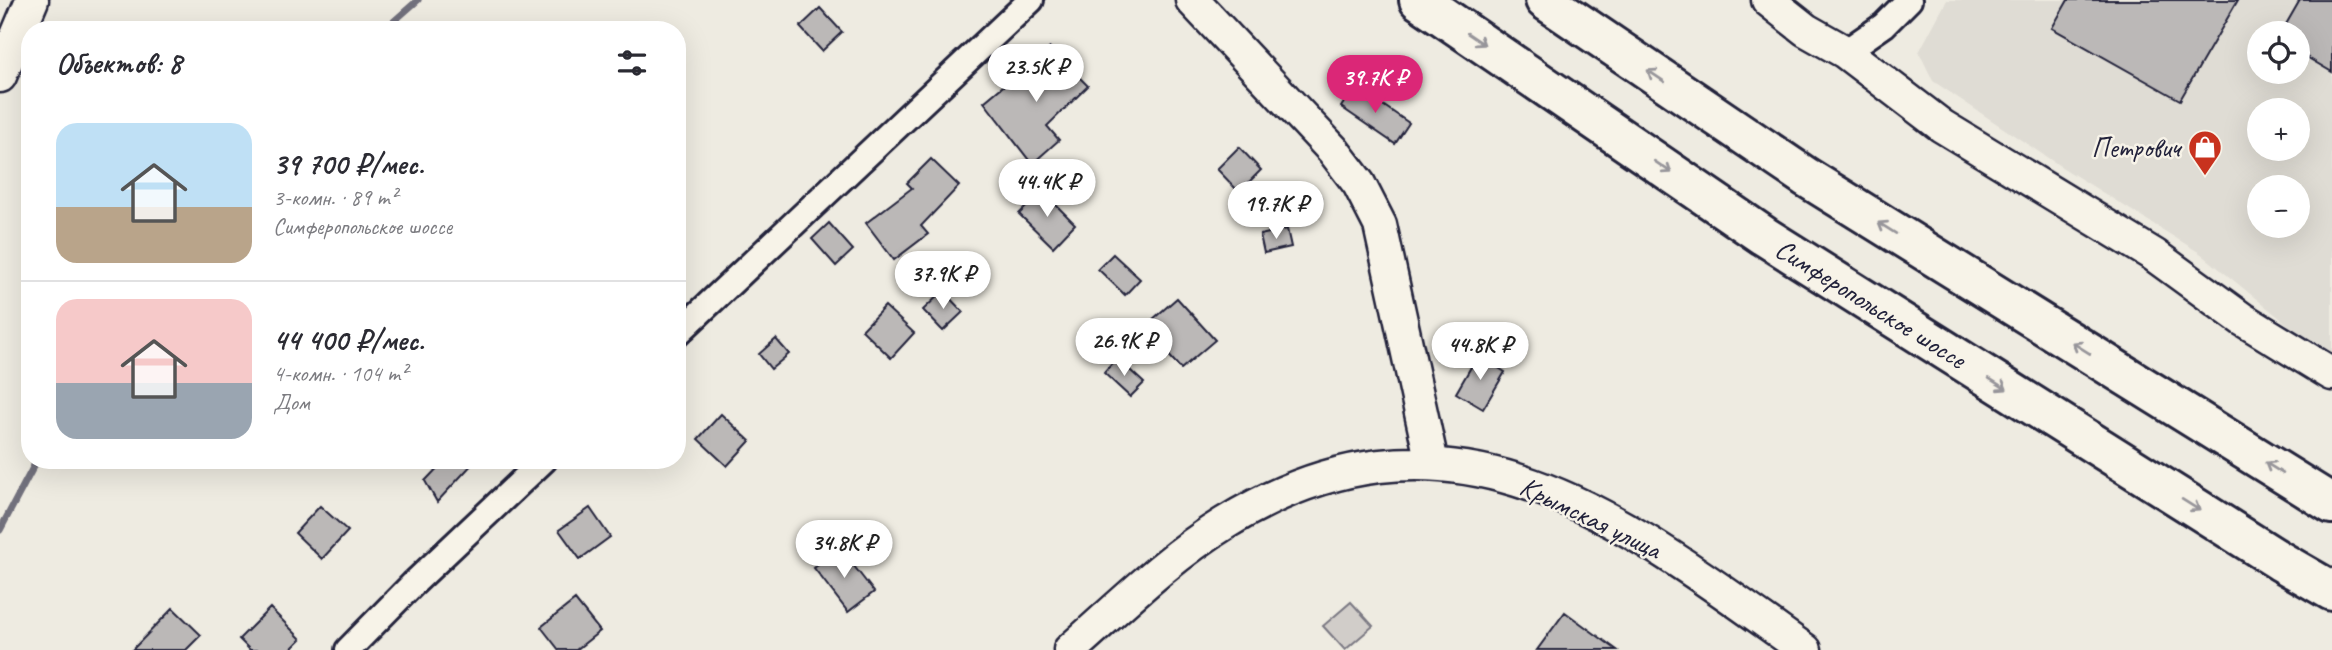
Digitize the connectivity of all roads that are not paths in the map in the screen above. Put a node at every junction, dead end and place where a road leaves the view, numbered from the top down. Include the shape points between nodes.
1 (32, 0) edge
2 (1031, 0) edge
3 (1192, 0) edge
4 (1419, 0) edge
5 (1545, 0) edge
6 (1768, 0) edge
7 (1909, 0) edge
8 (23, 21) edge
9 (21, 26) edge
10 (1845, 52) junction
11 (0, 76) edge
12 (686, 326) edge
13 (2332, 374) edge
14 (1432, 463) junction
15 (534, 469) edge
16 (2332, 504) edge
17 (2332, 591) edge
18 (348, 650) edge
19 (1070, 650) edge
20 (1805, 650) edge

1 - 8 street
2 - 12 street
3 - 14 street via 1333,150 1359,184 1380,225
4 -> 17 highway, Симферопольское шоссе via 1764,236
16 -> 5 highway via 1806,177
6 - 10 street via 1806,30
7 - 10 street via 1884,25
9 - 11 street
10 - 13 street via 1942,126 2154,255 2242,319
14 - 19 street, Крымская улица via 1373,466 1269,500 1173,560
14 - 20 street, Крымская улица via 1494,471 1559,495 1637,533
15 - 18 street

